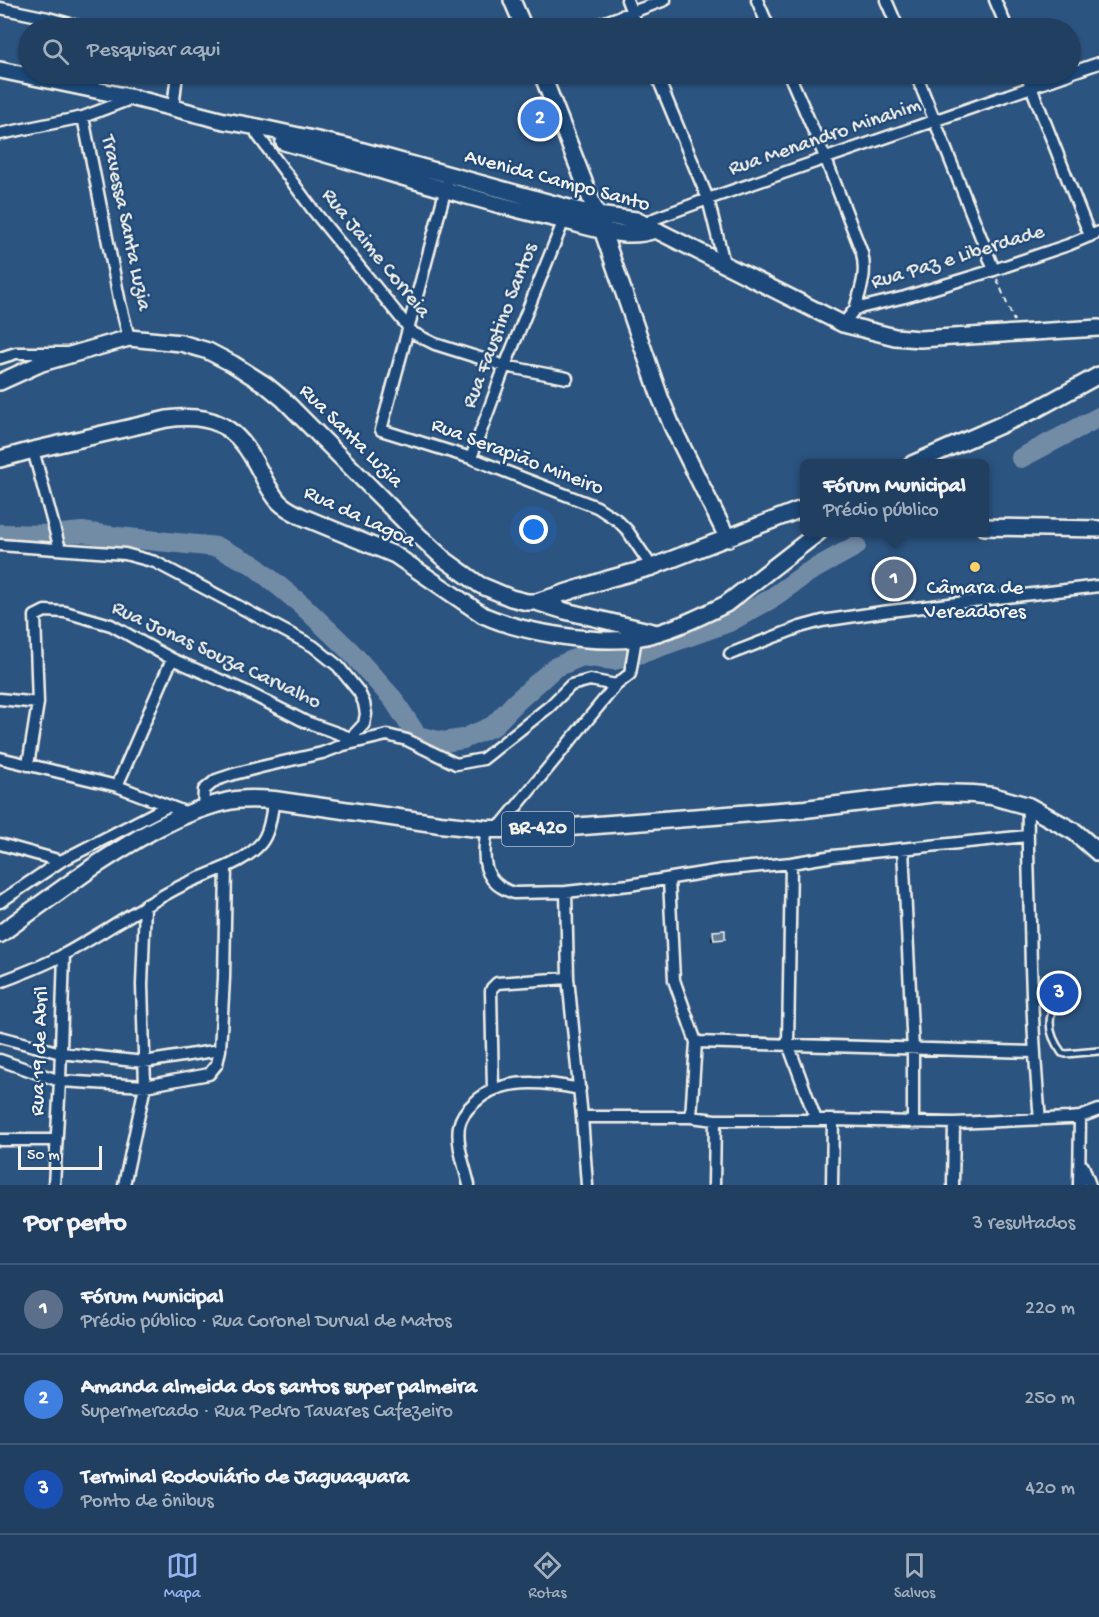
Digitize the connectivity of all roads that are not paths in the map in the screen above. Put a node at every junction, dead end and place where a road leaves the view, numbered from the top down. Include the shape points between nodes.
1 (512, 0) edge
2 (627, 0) edge
3 (665, 0) edge
4 (757, 0) edge
5 (886, 0) edge
6 (995, 0) edge
7 (0, 8) edge
8 (632, 12) junction
9 (48, 18) edge
10 (520, 18) edge
11 (616, 18) edge
12 (634, 18) edge
13 (765, 18) edge
14 (894, 18) edge
15 (1003, 18) edge
16 (1099, 63) edge
17 (1081, 69) edge
18 (0, 70) edge
19 (18, 74) edge
20 (67, 84) edge
21 (176, 84) edge
22 (546, 84) edge
23 (660, 84) edge
24 (793, 84) edge
25 (920, 84) edge
26 (1038, 84) edge
27 (1032, 86) junction
28 (134, 98) junction
29 (173, 108) junction
30 (83, 117) junction
31 (935, 121) junction
32 (257, 130) junction
33 (0, 134) edge
34 (825, 157) junction
35 (447, 183) junction
36 (708, 199) junction
37 (566, 215) junction
38 (597, 215) junction
39 (644, 229) junction
40 (602, 230) junction
41 (1095, 234) edge
42 (723, 263) junction
43 (994, 270) junction
44 (855, 309) junction
45 (843, 324) junction
46 (1099, 328) edge
47 (408, 329) junction
48 (129, 338) junction
49 (76, 353) junction
50 (0, 358) edge
51 (505, 366) junction
52 (1099, 375) edge
53 (567, 378) dead end
54 (0, 382) edge
55 (33, 450) junction
56 (471, 458) junction
57 (0, 459) edge
58 (923, 459) edge
59 (800, 510) edge
60 (989, 527) edge
61 (1099, 529) edge
62 (813, 537) edge
63 (728, 539) junction
64 (0, 545) edge
65 (60, 549) junction
66 (652, 567) junction
67 (1099, 586) edge
68 (536, 602) junction
69 (656, 633) junction
70 (636, 638) junction
71 (730, 654) dead end
72 (172, 659) junction
73 (616, 685) junction
74 (0, 699) edge
75 (38, 703) junction
76 (351, 738) junction
77 (340, 746) junction
78 (0, 758) edge
79 (28, 765) junction
80 (117, 786) junction
81 (274, 800) junction
82 (168, 806) junction
83 (1028, 806) junction
84 (195, 811) junction
85 (492, 829) junction
86 (1027, 836) junction
87 (0, 844) edge
88 (903, 849) junction
89 (1099, 853) edge
90 (61, 861) junction
91 (791, 863) junction
92 (226, 868) junction
93 (669, 880) junction
94 (566, 892) junction
95 (0, 902) edge
96 (145, 905) junction
97 (0, 934) edge
98 (64, 954) junction
99 (568, 978) junction
100 (0, 982) edge
101 (1065, 986) dead end
102 (0, 1037) edge
103 (696, 1042) junction
104 (788, 1044) junction
105 (219, 1050) junction
106 (913, 1050) junction
107 (1099, 1051) edge
108 (1034, 1052) junction
109 (61, 1053) junction
110 (0, 1060) edge
111 (144, 1062) junction
112 (60, 1081) junction
113 (145, 1086) junction
114 (493, 1089) junction
115 (580, 1089) junction
116 (1099, 1110) edge
117 (582, 1117) junction
118 (691, 1117) junction
119 (1080, 1117) junction
120 (715, 1120) junction
121 (816, 1120) junction
122 (833, 1120) junction
123 (1040, 1120) junction
124 (913, 1123) junction
125 (954, 1123) junction
126 (0, 1140) edge
127 (56, 1140) junction
128 (1080, 1158) junction
129 (54, 1185) edge
130 (124, 1185) edge
131 (469, 1185) edge
132 (587, 1185) edge
133 (714, 1185) edge
134 (832, 1185) edge
135 (954, 1185) edge
136 (1079, 1185) edge
137 (1090, 1185) edge

1 - 10 street
2 - 8 street
3 - 8 street
4 - 13 street
5 - 14 street
6 - 15 street
7 - 9 street
8 - 11 street
8 - 12 street
16 - 17 street, Rua Menandro Minahim
18 - 19 street, Avenida Campo Santo
20 - 28 street, Avenida Campo Santo
21 - 29 street
22 - 38 street
23 - 36 street
24 - 34 street
25 - 31 street
26 - 27 street, Rua Menandro Minahim
27 - 31 street, Rua Menandro Minahim
27 - 41 street
28 - 29 street, Avenida Campo Santo
28 - 30 street
29 - 32 street, Avenida Campo Santo
30 - 33 street
30 - 48 street, Travessa Santa Luzia
31 - 34 street, Rua Menandro Minahim
31 - 43 street
32 - 35 street, Avenida Campo Santo via 345,146
32 - 47 street, Rua Jaime Correia via 313,210
34 - 36 street, Rua Menandro Minahim
34 - 44 street via 865,267
35 - 37 street, Avenida Campo Santo
35 - 47 street
36 - 39 street, Rua Menandro Minahim via 656,218
36 - 42 street
37 - 38 street, Avenida Campo Santo
37 - 40 street, Avenida Campo Santo
37 - 51 street, Rua Faustino Santos
38 - 39 street, Avenida Campo Santo via 636,220
38 - 40 street
39 - 40 street, Avenida Campo Santo
39 - 42 street
40 - 63 street via 660,397
41 - 43 street, Rua Paz e Liberdade
42 - 45 street
43 - 44 street, Rua Paz e Liberdade
44 - 45 street, Rua Paz e Liberdade
45 - 46 street via 920,339
47 - 51 street, Rua Jaime Correia via 435,344
47 - 56 street, Rua Serapião Mineiro via 381,430
48 - 49 street, Rua Santa Luzia
48 - 68 street, Rua Santa Luzia via 181,343 233,364 283,399 444,559 480,585 511,598
49 - 50 street via 16,353
49 - 54 street, Rua Santa Luzia
51 - 53 street, Rua Jaime Correia
51 - 56 street, Rua Faustino Santos
52 - 58 street via 1035,410
55 - 57 street, Rua da Lagoa
55 - 65 street
55 - 70 street, Rua da Lagoa via 184,416 214,421 237,436 280,503 303,517 395,555 483,615 499,623 546,633 617,640
56 - 66 street, Rua Serapião Mineiro via 597,507 627,530
59 - 63 street
60 - 61 street
62 - 69 street, Rua da Lagoa via 726,604
63 - 66 street
64 - 65 street
65 - 76 street via 125,554 154,562 313,646 338,666 359,692 366,714 364,724
66 - 68 street
67 - 71 street via 822,621
68 - 69 street, Rua Santa Luzia
69 - 70 street, Rua da Lagoa
70 - 73 street via 630,674
72 - 75 street, Rua Jonas Souza Carvalho via 93,619 45,611 35,616
72 - 76 street, Rua Jonas Souza Carvalho via 306,722
72 - 80 street
73 - 77 street via 590,680 571,685 483,759 456,764 407,740 387,735
73 - 85 street
74 - 75 street
75 - 79 street
76 - 77 street
77 - 84 street via 216,780 204,789
78 - 79 street
79 - 80 street
80 - 82 street
81 - 84 main road, BR-420 via 231,801
81 - 85 main road, BR-420
81 - 92 street via 261,843
82 - 84 street
82 - 90 street
83 - 85 main road, BR-420 via 992,796 937,793 805,809 545,829
83 - 86 street
83 - 89 main road, BR-420 via 1075,832
84 - 97 main road, BR-420 via 129,843
85 - 94 street via 483,849 484,862 500,886 514,893
86 - 88 street
86 - 108 street
87 - 90 street
88 - 91 street
88 - 106 street
90 - 95 street
91 - 93 street
91 - 104 street
92 - 96 street
92 - 105 street
93 - 94 street
93 - 103 street via 674,980
94 - 99 street
96 - 98 street
96 - 111 street
98 - 100 street
98 - 109 street, Rua 19 de Abril
99 - 114 street via 496,983 492,988
99 - 115 street
101 - 107 lane via 1051,1018 1057,1046 1063,1054
102 - 109 street
103 - 104 street
103 - 118 street
104 - 106 street
104 - 121 street
105 - 111 street
105 - 113 street via 217,1064 209,1074
106 - 108 street
106 - 124 street
108 - 123 street
109 - 111 street
109 - 112 street, Rua 19 de Abril
110 - 112 street
111 - 113 street
112 - 113 street
112 - 127 street, Rua 19 de Abril
113 - 130 street
114 - 115 street via 538,1083
114 - 131 street via 480,1096 459,1125
115 - 117 street
116 - 119 street
117 - 118 street
117 - 132 street
118 - 120 street
119 - 123 street
119 - 128 street
120 - 121 street
120 - 133 street
121 - 122 street
122 - 124 street
122 - 134 street
123 - 125 street
124 - 125 street
125 - 135 street
126 - 127 street
127 - 129 street, Rua 19 de Abril
128 - 136 street
128 - 137 street

